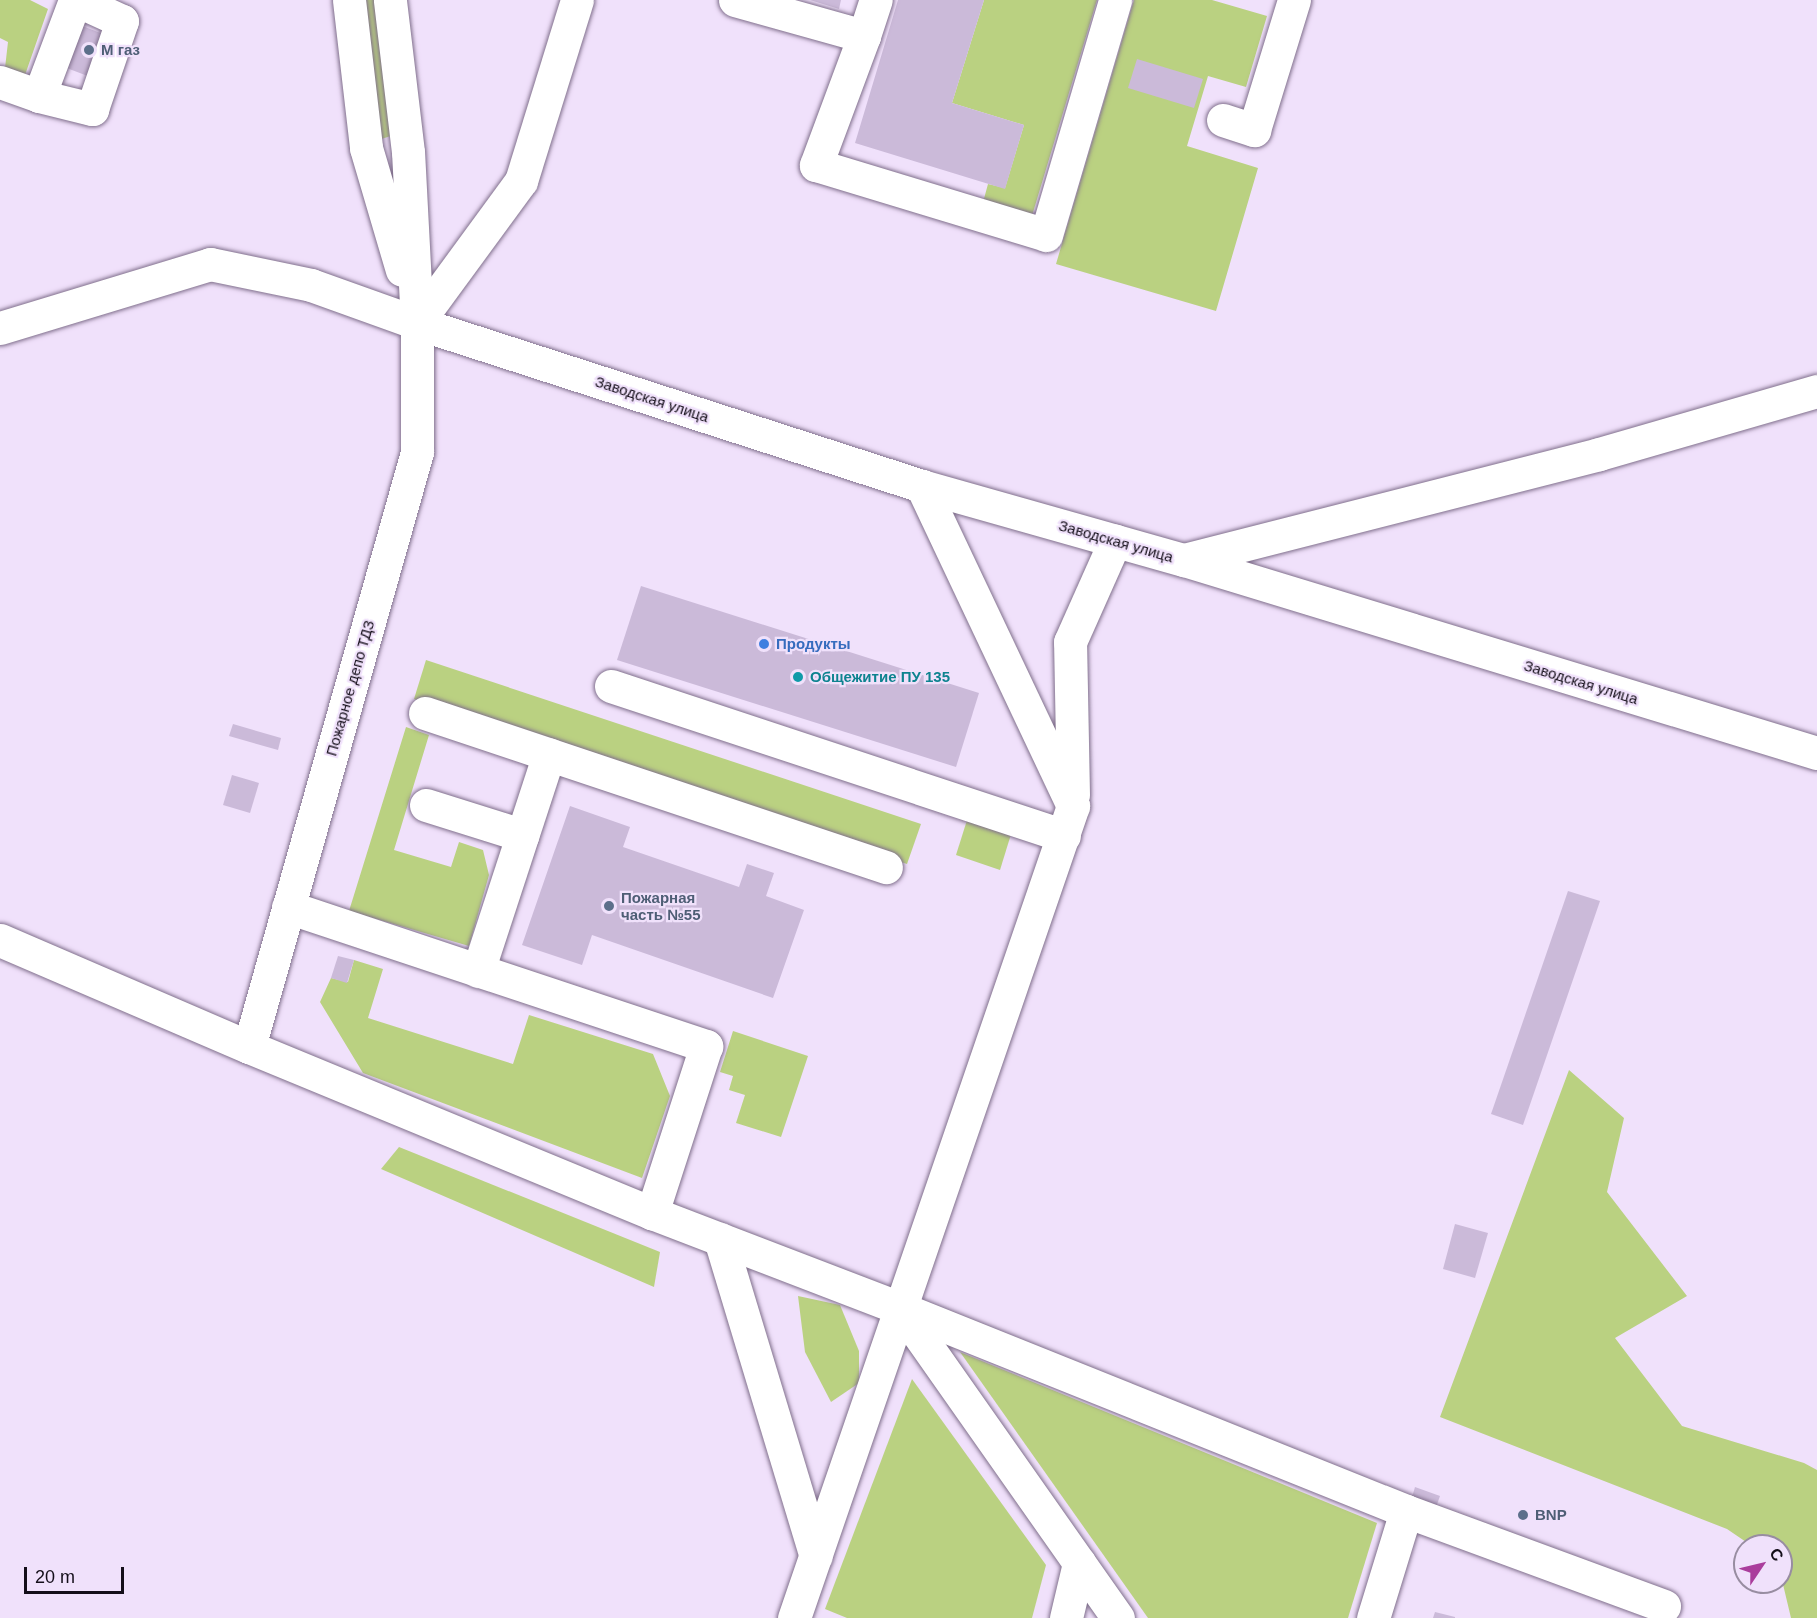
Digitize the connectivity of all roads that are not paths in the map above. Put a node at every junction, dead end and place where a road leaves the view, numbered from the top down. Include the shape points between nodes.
1 (76, 0) edge
2 (349, 0) edge
3 (390, 0) edge
4 (577, 0) edge
5 (735, 0) edge
6 (876, 0) edge
7 (1115, 0) edge
8 (1294, 0) edge
9 (864, 36) junction
10 (0, 82) edge
11 (39, 96) junction
12 (1223, 120) dead end
13 (417, 323) junction
14 (0, 328) edge
15 (1817, 391) edge
16 (922, 486) junction
17 (1115, 541) junction
18 (1184, 560) junction
19 (611, 686) dead end
20 (425, 713) dead end
21 (1817, 753) edge
22 (549, 754) junction
23 (426, 805) dead end
24 (1068, 821) junction
25 (522, 835) junction
26 (886, 867) dead end
27 (288, 907) junction
28 (0, 940) edge
29 (478, 971) junction
30 (249, 1047) junction
31 (652, 1213) junction
32 (720, 1239) junction
33 (900, 1308) junction
34 (1406, 1511) junction
35 (816, 1556) junction
36 (1079, 1563) junction
37 (1664, 1606) dead end
38 (794, 1618) edge
39 (1066, 1618) edge
40 (1118, 1618) edge
41 (1374, 1618) edge

1 - 11 street
1 - 11 street via 122,21 92,109
2 - 13 street via 366,148
3 - 13 street via 408,152
4 - 13 street via 521,181
5 - 9 street
6 - 9 street
7 - 9 street via 1046,236 816,165
8 - 12 street via 1254,130
10 - 11 street
13 - 14 street, Заводская улица via 311,285 210,264
13 - 16 street, Заводская улица
13 - 27 street, Пожарное депо ТДЗ via 417,452
15 - 18 street via 1599,454
16 - 17 street, Заводская улица
16 - 24 street
17 - 18 street, Заводская улица
17 - 24 street via 1070,642
18 - 21 street, Заводская улица
19 - 24 street
20 - 22 street
22 - 25 street
22 - 26 street
23 - 25 street
24 - 33 street
25 - 29 street
27 - 29 street
27 - 30 street, Пожарное депо ТДЗ
28 - 30 street
29 - 31 street via 706,1046
30 - 31 street
31 - 32 street
32 - 33 street
32 - 35 street
33 - 34 street
33 - 35 street
33 - 36 street
34 - 37 street
34 - 41 street
35 - 38 street
36 - 39 street
36 - 40 street

